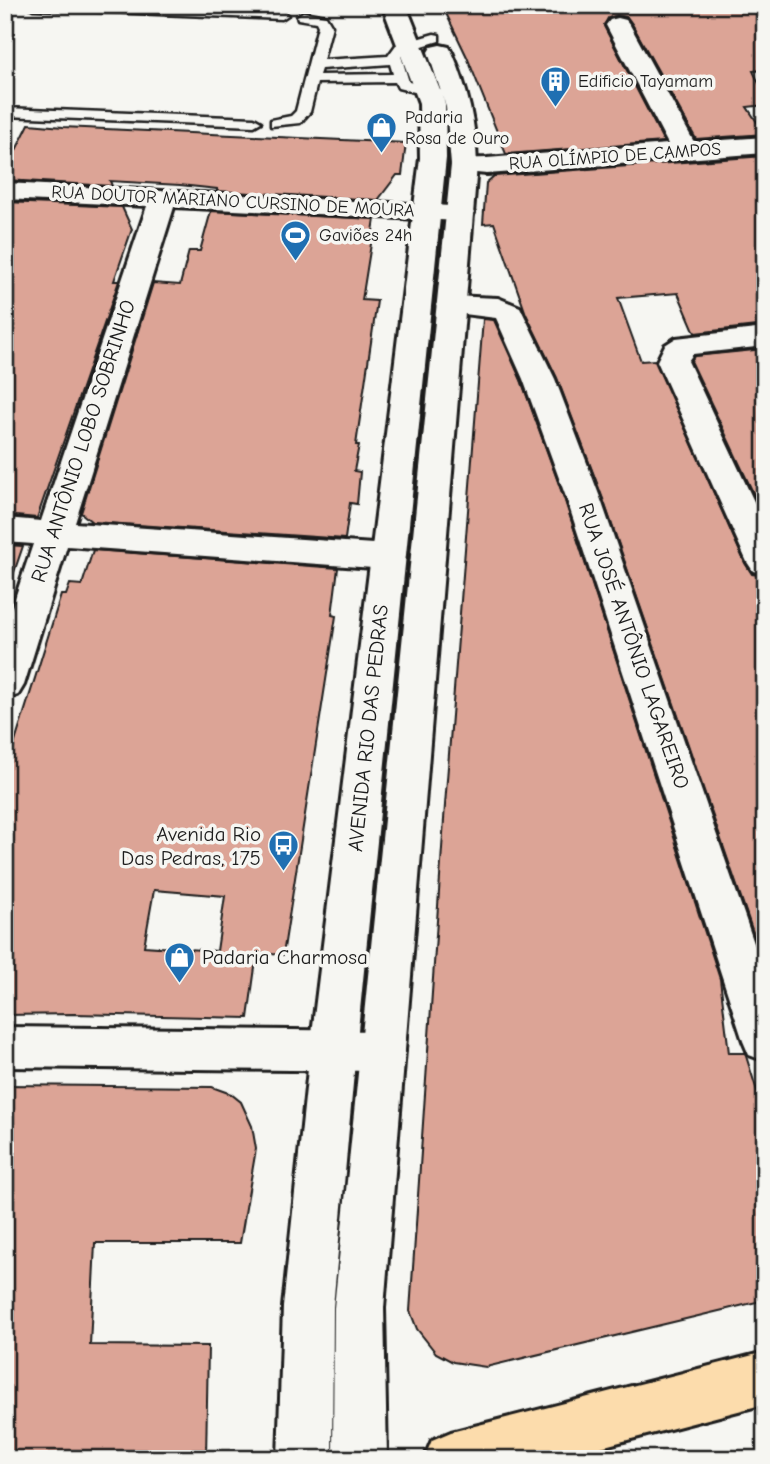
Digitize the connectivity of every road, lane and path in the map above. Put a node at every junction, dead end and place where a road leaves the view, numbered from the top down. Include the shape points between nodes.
1 (33, 5) edge
2 (394, 5) edge
3 (282, 15) dead end
4 (303, 16) dead end
5 (618, 25) dead end
6 (416, 40) junction
7 (313, 72) junction
8 (399, 78) junction
9 (429, 93) junction
10 (457, 96) junction
11 (5, 112) edge
12 (254, 122) dead end
13 (276, 123) dead end
14 (765, 145) edge
15 (685, 151) junction
16 (448, 162) junction
17 (5, 191) edge
18 (163, 198) junction
19 (444, 212) junction
20 (451, 304) junction
21 (765, 337) edge
22 (5, 530) edge
23 (55, 532) junction
24 (387, 556) junction
25 (765, 562) edge
26 (5, 685) edge
27 (765, 1041) edge
28 (5, 1047) edge
29 (333, 1050) junction
30 (382, 1051) junction
31 (765, 1378) edge
32 (305, 1459) edge
33 (360, 1459) edge
34 (451, 1459) edge

1 - 3 lane
2 - 6 street, AVENIDA RIO DAS PEDRAS
4 - 7 lane via 318,17 325,23
5 - 15 street
6 - 7 lane
6 - 8 lane
6 - 9 street, AVENIDA RIO DAS PEDRAS
6 - 10 street, AVENIDA RIO DAS PEDRAS
7 - 8 lane
7 - 13 lane via 303,112 295,120
8 - 9 lane via 407,87
9 - 10 lane
9 - 16 street, AVENIDA RIO DAS PEDRAS via 434,128
10 - 16 street, AVENIDA RIO DAS PEDRAS via 464,126
11 - 12 lane
14 - 15 street, RUA OLÍMPIO DE CAMPOS
15 - 16 street, RUA OLÍMPIO DE CAMPOS
16 - 19 street, AVENIDA RIO DAS PEDRAS
17 - 18 street, RUA DOUTOR MARIANO CURSINO DE MOURA
18 - 19 street, RUA DOUTOR MARIANO CURSINO DE MOURA
18 - 23 street, RUA ANTÔNIO LOBO SOBRINHO
19 - 20 street, AVENIDA RIO DAS PEDRAS
19 - 24 street, AVENIDA RIO DAS PEDRAS
20 - 27 street, RUA JOSÉ ANTÔNIO LAGAREIRO via 498,307 509,313 539,379 627,623
20 - 30 street, AVENIDA RIO DAS PEDRAS
21 - 25 street via 704,341 676,350 672,356
22 - 23 street
23 - 24 street
23 - 26 street, RUA ANTÔNIO LOBO SOBRINHO
24 - 29 street, AVENIDA RIO DAS PEDRAS
28 - 29 street
29 - 30 street
29 - 32 street, AVENIDA RIO DAS PEDRAS via 308,1307
30 - 33 street, AVENIDA RIO DAS PEDRAS via 359,1308
31 - 34 main road

